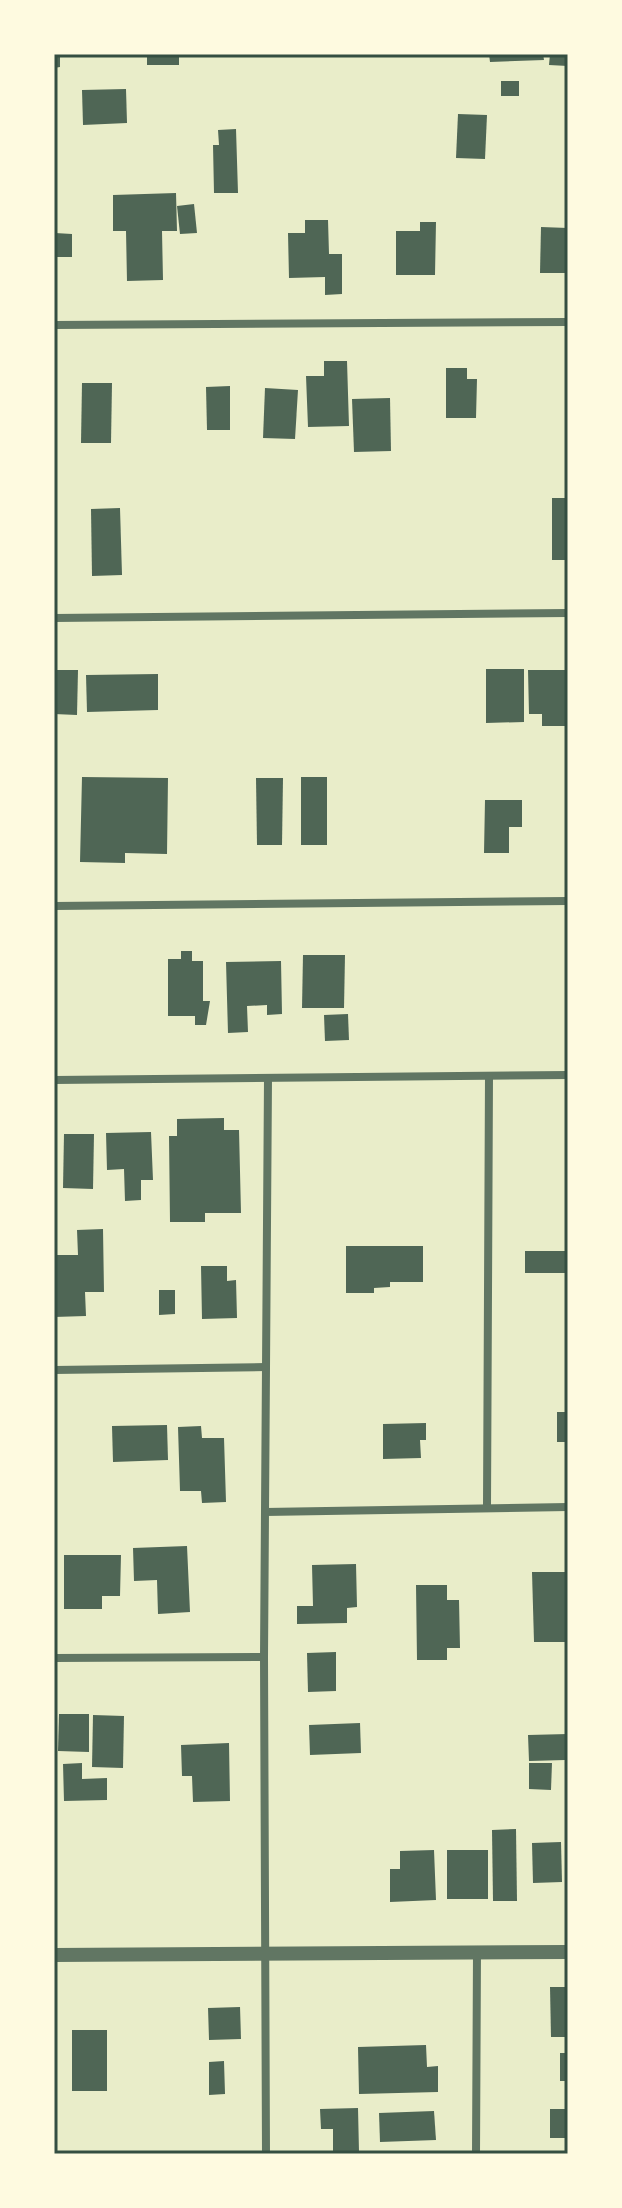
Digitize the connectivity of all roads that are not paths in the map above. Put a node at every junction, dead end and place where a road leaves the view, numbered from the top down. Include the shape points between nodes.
1 (568, 322) edge
2 (54, 325) edge
3 (568, 613) edge
4 (54, 618) edge
5 (568, 901) edge
6 (54, 906) edge
7 (568, 1075) edge
8 (489, 1076) junction
9 (268, 1079) junction
10 (54, 1080) edge
11 (266, 1367) junction
12 (54, 1370) edge
13 (487, 1507) junction
14 (568, 1507) edge
15 (265, 1512) junction
16 (264, 1657) junction
17 (54, 1658) edge
18 (568, 1952) edge
19 (266, 1953) junction
20 (477, 1953) junction
21 (54, 1955) edge
22 (266, 2154) edge
23 (476, 2154) edge

1 - 2 street
3 - 4 street
5 - 6 street
7 - 8 street
8 - 9 street
8 - 13 street
9 - 10 street
9 - 11 street
11 - 12 street
11 - 15 street
13 - 14 street
13 - 15 street
15 - 16 street
16 - 17 street
16 - 19 street
18 - 20 street
19 - 20 street
19 - 21 street
19 - 22 street
20 - 23 street

